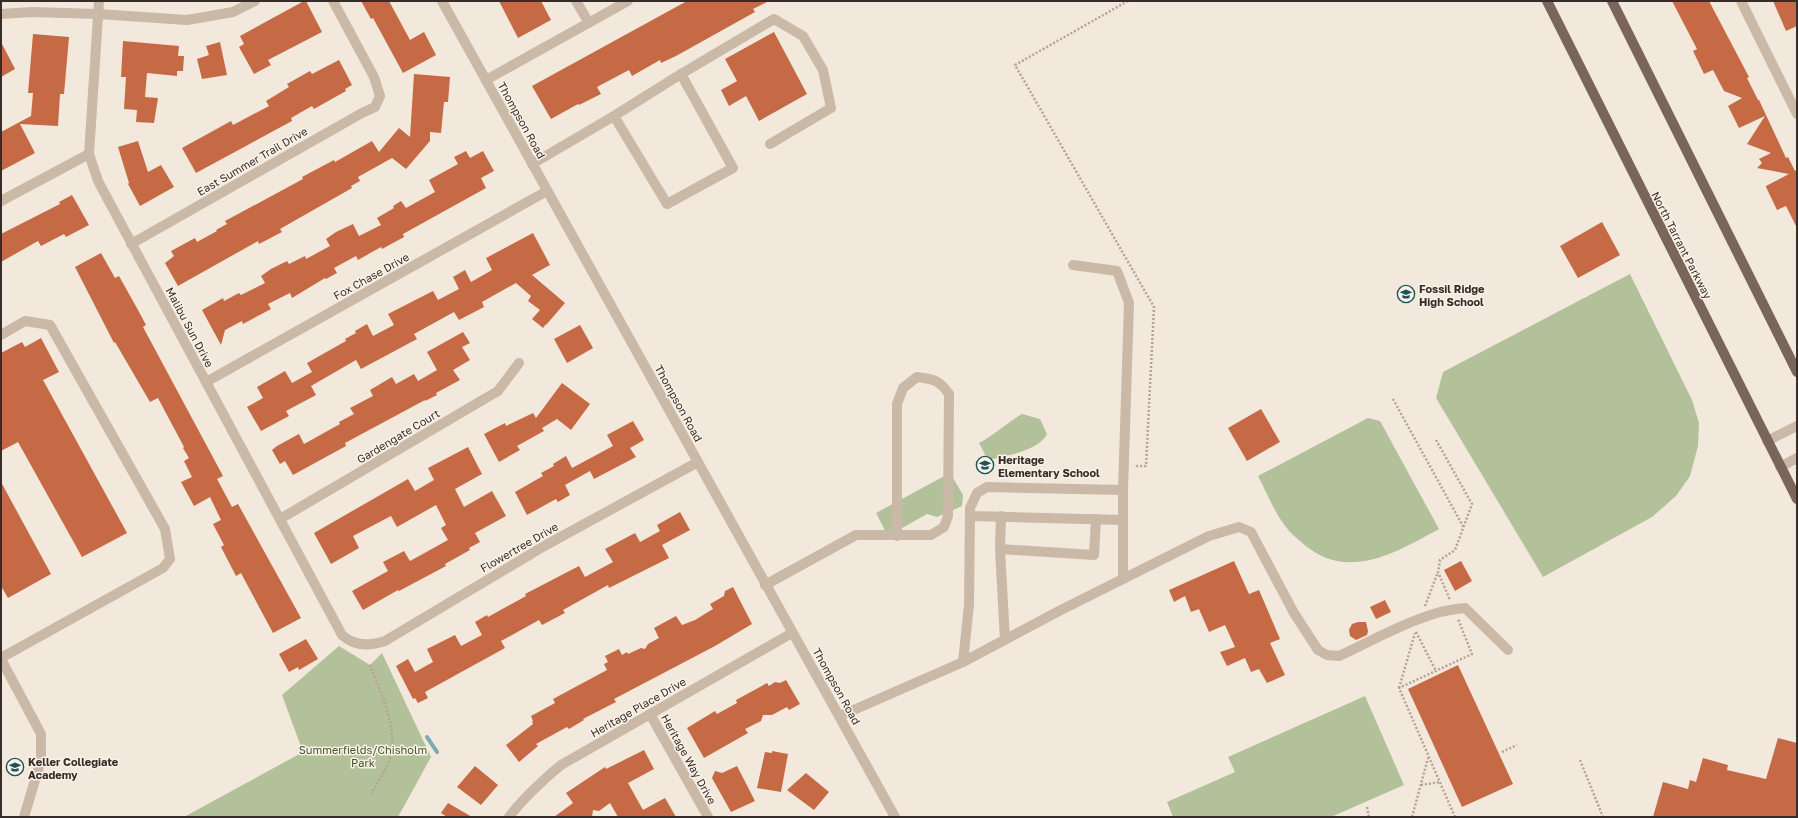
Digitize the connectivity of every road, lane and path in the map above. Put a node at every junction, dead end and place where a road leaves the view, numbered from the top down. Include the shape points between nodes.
1 (99, 1) edge
2 (255, 1) edge
3 (333, 1) edge
4 (442, 1) edge
5 (576, 1) edge
6 (628, 1) edge
7 (1128, 1) edge
8 (1547, 1) edge
9 (1612, 1) edge
10 (1741, 1) edge
11 (1, 14) edge
12 (98, 14) junction
13 (589, 23) junction
14 (681, 74) junction
15 (486, 80) junction
16 (1797, 114) edge
17 (614, 116) junction
18 (770, 144) dead end
19 (89, 154) junction
20 (532, 164) junction
21 (547, 191) junction
22 (1, 201) edge
23 (131, 244) junction
24 (1073, 265) dead end
25 (1, 334) edge
26 (518, 363) dead end
27 (1797, 372) edge
28 (206, 382) junction
29 (1393, 399) dead end
30 (1797, 426) edge
31 (1436, 440) dead end
32 (1767, 441) junction
33 (1797, 458) edge
34 (698, 462) junction
35 (1124, 467) junction
36 (1780, 467) junction
37 (1123, 490) junction
38 (1797, 499) edge
39 (970, 516) junction
40 (1001, 516) junction
41 (280, 519) junction
42 (1096, 519) junction
43 (1123, 520) junction
44 (1464, 528) junction
45 (897, 536) junction
46 (1000, 549) junction
47 (1123, 579) junction
48 (765, 585) junction
49 (1453, 609) junction
50 (1415, 630) dead end
51 (792, 633) junction
52 (1005, 640) junction
53 (351, 642) joint
54 (1508, 650) dead end
55 (1, 659) edge
56 (963, 662) junction
57 (370, 665) dead end
58 (1436, 672) junction
59 (650, 714) junction
60 (840, 716) junction
61 (1517, 745) dead end
62 (1502, 752) dead end
63 (1428, 756) junction
64 (1580, 760) dead end
65 (1440, 782) junction
66 (1421, 785) junction
67 (371, 794) dead end
68 (1367, 807) dead end
69 (24, 817) edge
70 (509, 817) edge
71 (708, 817) edge
72 (895, 817) edge
73 (1369, 817) edge
74 (1412, 817) edge
75 (1455, 817) edge
76 (1603, 817) edge

1 - 12 street, Malibu Sun Drive
2 - 12 street via 233,12 187,20
3 - 23 street, East Summer Trail Drive via 374,77 380,96 375,107 362,112
4 - 15 street, Thompson Road
5 - 13 street
6 - 13 street
7 - 35 path via 1015,64 1154,307 1146,466
8 - 32 main road, North Tarrant Parkway
9 - 27 main road
10 - 16 street
11 - 12 street
12 - 19 street, Malibu Sun Drive
13 - 15 street
14 - 17 street
14 - 17 street via 733,168 667,204
14 - 18 street via 774,19 802,36 823,70 831,108
15 - 20 street, Thompson Road
17 - 20 street
19 - 22 street
19 - 23 street, Malibu Sun Drive via 98,181
20 - 21 street, Thompson Road
21 - 28 street, Fox Chase Drive
21 - 34 street, Thompson Road
23 - 28 street, Malibu Sun Drive
24 - 35 street via 1117,271 1129,303
25 - 55 street via 25,321 50,325 165,529 170,559 163,568
26 - 41 street, Gardengate Court via 498,391
28 - 41 street, Malibu Sun Drive
29 - 44 path
30 - 32 street
31 - 44 path via 1472,504
32 - 36 main road, North Tarrant Parkway
33 - 36 street
34 - 48 street, Thompson Road
34 - 53 street, Flowertree Drive via 546,545 385,641 370,645
35 - 37 street
36 - 38 main road, North Tarrant Parkway
37 - 39 street via 987,487 977,493 970,508
37 - 43 street
39 - 40 street
39 - 56 street via 969,605
40 - 42 street
40 - 46 street
41 - 53 street, Malibu Sun Drive via 342,635
42 - 43 street
42 - 46 street via 1094,555
43 - 47 street
44 - 49 path via 1455,550 1440,560 1438,572
45 - 45 street via 931,534 944,527 948,516 949,394 944,386 934,379 917,377 903,388 897,404
45 - 48 street via 856,535
46 - 52 street
47 - 49 street via 1209,536 1239,527 1251,532 1294,614 1318,650 1327,656 1340,656 1420,619
47 - 52 street
48 - 51 street, Thompson Road
49 - 54 street via 1465,608
49 - 58 path via 1472,654
50 - 58 path
51 - 59 street, Heritage Place Drive
51 - 60 street, Thompson Road
52 - 56 street
55 - 69 street via 41,734 41,760
56 - 60 street
57 - 67 path via 392,732 390,759
58 - 63 path via 1399,688
59 - 70 street, Heritage Place Drive via 562,766 541,782
59 - 71 street, Heritage Way Drive
60 - 72 street, Thompson Road
61 - 62 path
63 - 65 path
63 - 66 path
64 - 76 path
65 - 66 path
65 - 75 path
66 - 74 path
68 - 73 path

